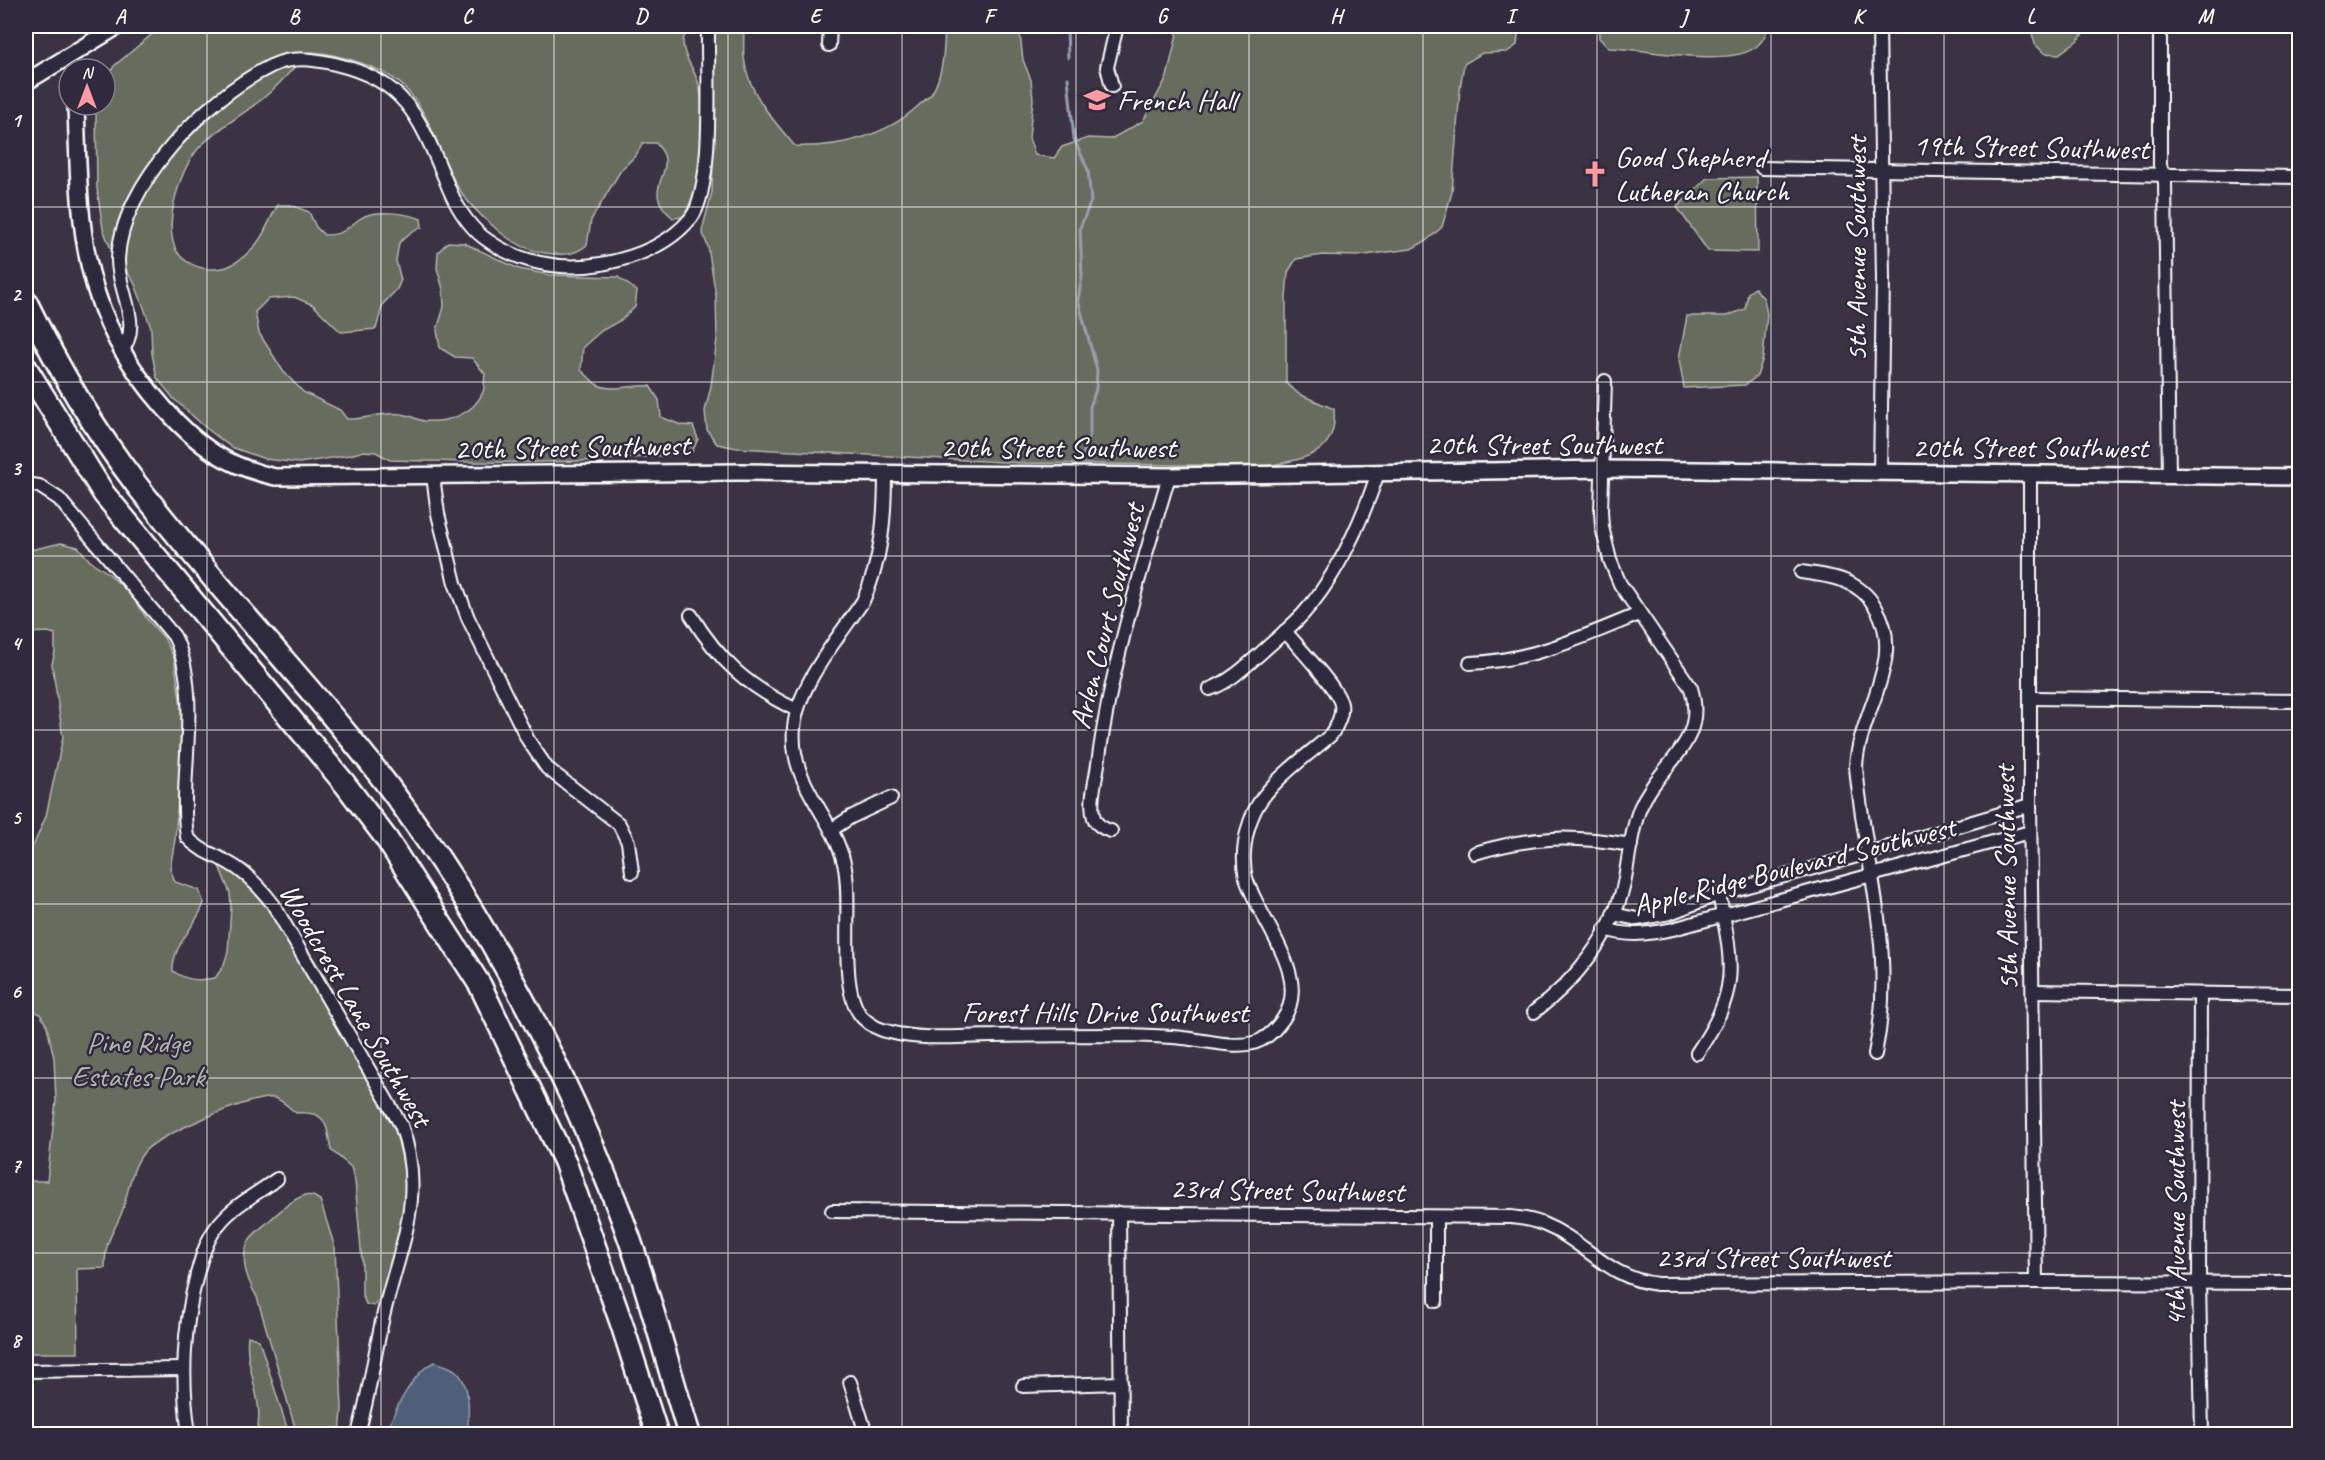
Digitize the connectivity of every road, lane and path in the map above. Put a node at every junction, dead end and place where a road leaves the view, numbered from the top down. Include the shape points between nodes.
1 (118, 26) edge
2 (708, 26) edge
3 (830, 26) edge
4 (1117, 26) edge
5 (1880, 26) edge
6 (2160, 26) edge
7 (829, 45) dead end
8 (77, 52) junction
9 (77, 57) edge
10 (26, 82) edge
11 (1112, 86) dead end
12 (76, 117) edge
13 (1762, 168) dead end
14 (1881, 170) junction
15 (2163, 175) junction
16 (2300, 177) edge
17 (26, 302) edge
18 (121, 352) junction
19 (26, 369) edge
20 (1605, 381) dead end
21 (1603, 469) junction
22 (885, 473) junction
23 (1378, 473) junction
24 (1880, 473) junction
25 (2030, 474) junction
26 (2169, 475) junction
27 (433, 476) junction
28 (1169, 476) junction
29 (2300, 477) edge
30 (26, 484) edge
31 (1801, 572) dead end
32 (1639, 614) junction
33 (691, 615) dead end
34 (1285, 631) junction
35 (1470, 663) dead end
36 (1210, 689) dead end
37 (2030, 698) junction
38 (2300, 701) edge
39 (797, 710) junction
40 (891, 798) dead end
41 (2030, 806) junction
42 (831, 830) junction
43 (1112, 831) dead end
44 (2030, 832) junction
45 (1630, 845) junction
46 (1475, 853) dead end
47 (1868, 853) junction
48 (632, 872) dead end
49 (1873, 875) junction
50 (1719, 894) junction
51 (1613, 914) junction
52 (1723, 914) junction
53 (1605, 929) junction
54 (2033, 991) junction
55 (2200, 994) junction
56 (2300, 995) edge
57 (1534, 1012) dead end
58 (1697, 1053) dead end
59 (1875, 1054) dead end
60 (278, 1179) dead end
61 (832, 1211) dead end
62 (1119, 1214) junction
63 (1436, 1216) junction
64 (2036, 1282) junction
65 (2199, 1282) junction
66 (2300, 1283) edge
67 (1436, 1301) dead end
68 (184, 1369) junction
69 (26, 1371) edge
70 (850, 1382) dead end
71 (1120, 1383) junction
72 (1023, 1386) dead end
73 (189, 1434) edge
74 (358, 1434) edge
75 (657, 1434) edge
76 (689, 1434) edge
77 (866, 1434) edge
78 (1121, 1434) edge
79 (2202, 1434) edge

1 - 8 street
2 - 18 street via 707,161 703,189 692,216 673,236 647,251 589,266 560,267 530,261 482,236 463,216 451,194 415,113 387,87 362,73 315,60 287,60 272,66 208,109 174,146 135,200 118,257 131,330 128,344
3 - 7 street
4 - 11 street via 1107,67
5 - 14 street, 5th Avenue Southwest
6 - 15 street
8 - 9 street
8 - 10 street
12 - 18 street, 20th Street Southwest via 87,259
13 - 14 street, 19th Street Southwest
14 - 15 street, 19th Street Southwest
14 - 24 street, 5th Avenue Southwest
15 - 16 street, 19th Street Southwest
15 - 26 street
17 - 76 highway via 69,384 135,483 368,760 453,882 503,963 564,1081 616,1202
18 - 27 street, 20th Street Southwest via 177,423 200,444 248,471 275,477
19 - 75 highway via 104,495 345,784 386,838 480,985 565,1162
20 - 21 street
21 - 23 street, 20th Street Southwest
21 - 24 street, 20th Street Southwest
21 - 32 street via 1600,511 1604,537 1620,584
22 - 27 street, 20th Street Southwest
22 - 28 street, 20th Street Southwest
22 - 39 street, Forest Hills Drive Southwest via 883,530 870,585 812,678
23 - 28 street, 20th Street Southwest
23 - 34 street via 1331,576
24 - 25 street, 20th Street Southwest
25 - 26 street, 20th Street Southwest
25 - 37 street, 5th Avenue Southwest
26 - 29 street, 20th Street Southwest
27 - 48 street via 454,583 528,740 560,779 619,824 628,842
28 - 43 street, Arlen Court Southwest via 1117,653 1099,750 1094,819 1102,828
30 - 74 street, Woodcrest Lane Southwest via 39,486 59,498 174,636 183,658 187,689 187,837 202,850 241,871 273,904 401,1125 412,1175 412,1204
31 - 47 street via 1840,578 1858,587 1877,609 1886,633 1884,668 1857,750
32 - 35 street via 1544,652
32 - 45 street via 1687,680 1695,711 1689,737 1641,807
33 - 39 street via 735,672 753,687
34 - 36 street via 1240,671
34 - 42 street, Forest Hills Drive Southwest via 1333,690 1341,712 1331,735 1265,794 1248,830 1243,860 1246,877 1289,971 1293,989 1287,1014 1260,1041 1242,1044 1143,1036 940,1037 905,1035 879,1028 861,1016 851,997 846,878
37 - 38 street
37 - 41 street, 5th Avenue Southwest
39 - 42 street, Forest Hills Drive Southwest via 794,750 799,773
40 - 42 street
41 - 44 street, 5th Avenue Southwest
41 - 47 street, Apple Ridge Boulevard Southwest
44 - 49 street, Apple Ridge Boulevard Southwest
44 - 54 street, 5th Avenue Southwest
45 - 46 street via 1556,838 1512,842
45 - 51 street via 1623,888
47 - 49 street
47 - 50 street, Apple Ridge Boulevard Southwest
49 - 52 street, Apple Ridge Boulevard Southwest
49 - 59 street via 1884,972
50 - 51 street, Apple Ridge Boulevard Southwest via 1651,918
50 - 52 street
51 - 53 street
52 - 53 street, Apple Ridge Boulevard Southwest via 1650,934 1619,934
52 - 58 street via 1730,950 1729,984 1721,1014
53 - 57 street via 1571,980
54 - 55 street
54 - 64 street, 5th Avenue Southwest
55 - 56 street
55 - 65 street, 4th Avenue Southwest
60 - 68 street via 227,1215 211,1234 189,1305
61 - 62 street, 23rd Street Southwest
62 - 63 street, 23rd Street Southwest
62 - 71 street
63 - 64 street, 23rd Street Southwest via 1511,1217 1543,1224 1618,1274 1642,1283
63 - 67 street
64 - 65 street, 23rd Street Southwest
65 - 66 street, 23rd Street Southwest
65 - 79 street, 4th Avenue Southwest
68 - 69 street
68 - 73 street
70 - 77 street
71 - 72 street
71 - 78 street

